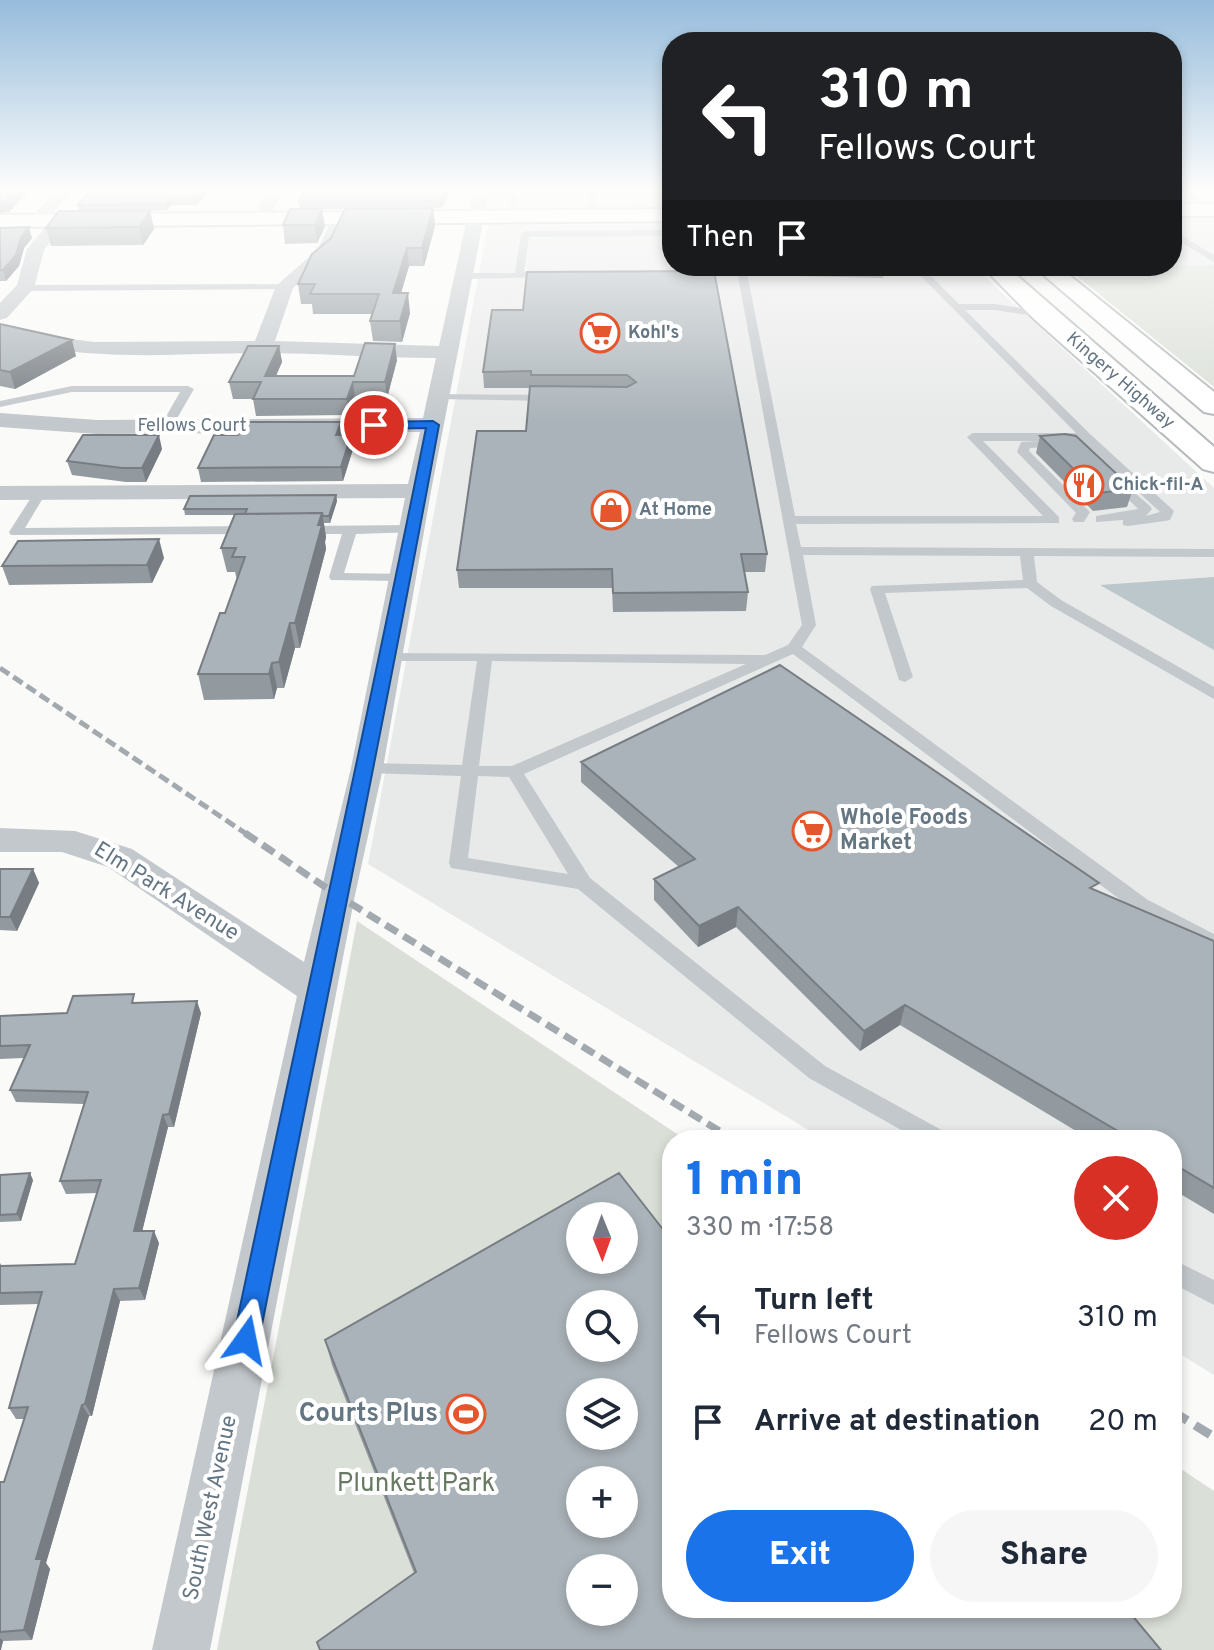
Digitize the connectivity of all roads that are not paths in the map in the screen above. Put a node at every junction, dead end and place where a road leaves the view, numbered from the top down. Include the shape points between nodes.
1 (32, 268) edge
2 (306, 268) edge
3 (467, 268) edge
4 (520, 268) edge
5 (519, 275) junction
6 (561, 275) edge
7 (465, 276) junction
8 (742, 276) edge
9 (926, 276) edge
10 (1056, 276) edge
11 (1016, 277) edge
12 (285, 286) junction
13 (25, 288) junction
14 (958, 307) junction
15 (0, 314) edge
16 (1043, 314) junction
17 (0, 330) edge
18 (263, 347) junction
19 (449, 352) junction
20 (1185, 383) junction
21 (564, 398) edge
22 (0, 404) edge
23 (1214, 406) edge
24 (436, 411) junction
25 (0, 420) edge
26 (166, 427) junction
27 (1086, 437) junction
28 (1214, 463) edge
29 (419, 491) junction
30 (0, 493) edge
31 (40, 493) junction
32 (1079, 519) junction
33 (1101, 519) junction
34 (789, 520) junction
35 (1054, 520) junction
36 (412, 529) junction
37 (271, 530) edge
38 (286, 530) edge
39 (350, 530) junction
40 (795, 551) junction
41 (1027, 552) junction
42 (1214, 553) edge
43 (402, 577) junction
44 (1030, 584) junction
45 (794, 648) junction
46 (388, 656) junction
47 (485, 657) junction
48 (769, 660) junction
49 (905, 677) dead end
50 (1214, 694) edge
51 (367, 768) junction
52 (469, 771) junction
53 (514, 772) junction
54 (0, 840) edge
55 (583, 883) junction
56 (1214, 943) edge
57 (318, 991) junction
58 (921, 1130) edge
59 (1182, 1275) edge
60 (1214, 1293) edge
61 (181, 1650) edge

1 - 13 street
2 - 12 street
3 - 7 street, South West Avenue
4 - 5 lane
5 - 6 lane
5 - 7 lane
7 - 19 street, South West Avenue
8 - 34 lane
9 - 14 lane
10 - 20 main road, Kingery Highway
11 - 14 lane via 990,302
11 - 16 main road, Kingery Highway
11 - 20 main road
12 - 13 lane
12 - 18 street
13 - 15 street
14 - 16 lane
14 - 27 lane
16 - 28 main road, Kingery Highway
17 - 18 street via 86,347
18 - 19 street
19 - 24 street, South West Avenue
20 - 23 main road, Kingery Highway
21 - 24 lane
22 - 26 lane via 72,389 188,389
24 - 26 street, Fellows Court
24 - 29 street, South West Avenue
25 - 26 street, Fellows Court
27 - 33 lane via 1167,511 1153,521
27 - 35 lane via 973,437
29 - 31 street
29 - 36 street, South West Avenue
30 - 31 street
31 - 37 lane via 16,532
32 - 33 lane
32 - 33 lane via 1083,512 1023,452 1025,445 1080,448 1145,509
32 - 35 lane
34 - 35 lane
34 - 40 lane
36 - 39 lane
36 - 43 street, South West Avenue
38 - 39 lane
39 - 43 lane via 336,577
40 - 41 lane
40 - 45 lane via 809,625
41 - 42 lane
41 - 44 lane
43 - 46 street, South West Avenue
44 - 49 lane via 877,589
44 - 50 lane
45 - 48 lane
45 - 56 lane via 1141,905
46 - 47 lane
46 - 51 street, South West Avenue
47 - 48 lane
47 - 52 lane
48 - 53 lane
51 - 52 lane
51 - 57 street, South West Avenue
52 - 53 lane
52 - 55 lane via 458,863
53 - 55 lane
54 - 57 street, Elm Park Avenue via 88,842
55 - 58 lane via 817,1072
57 - 61 street, South West Avenue
59 - 60 lane

